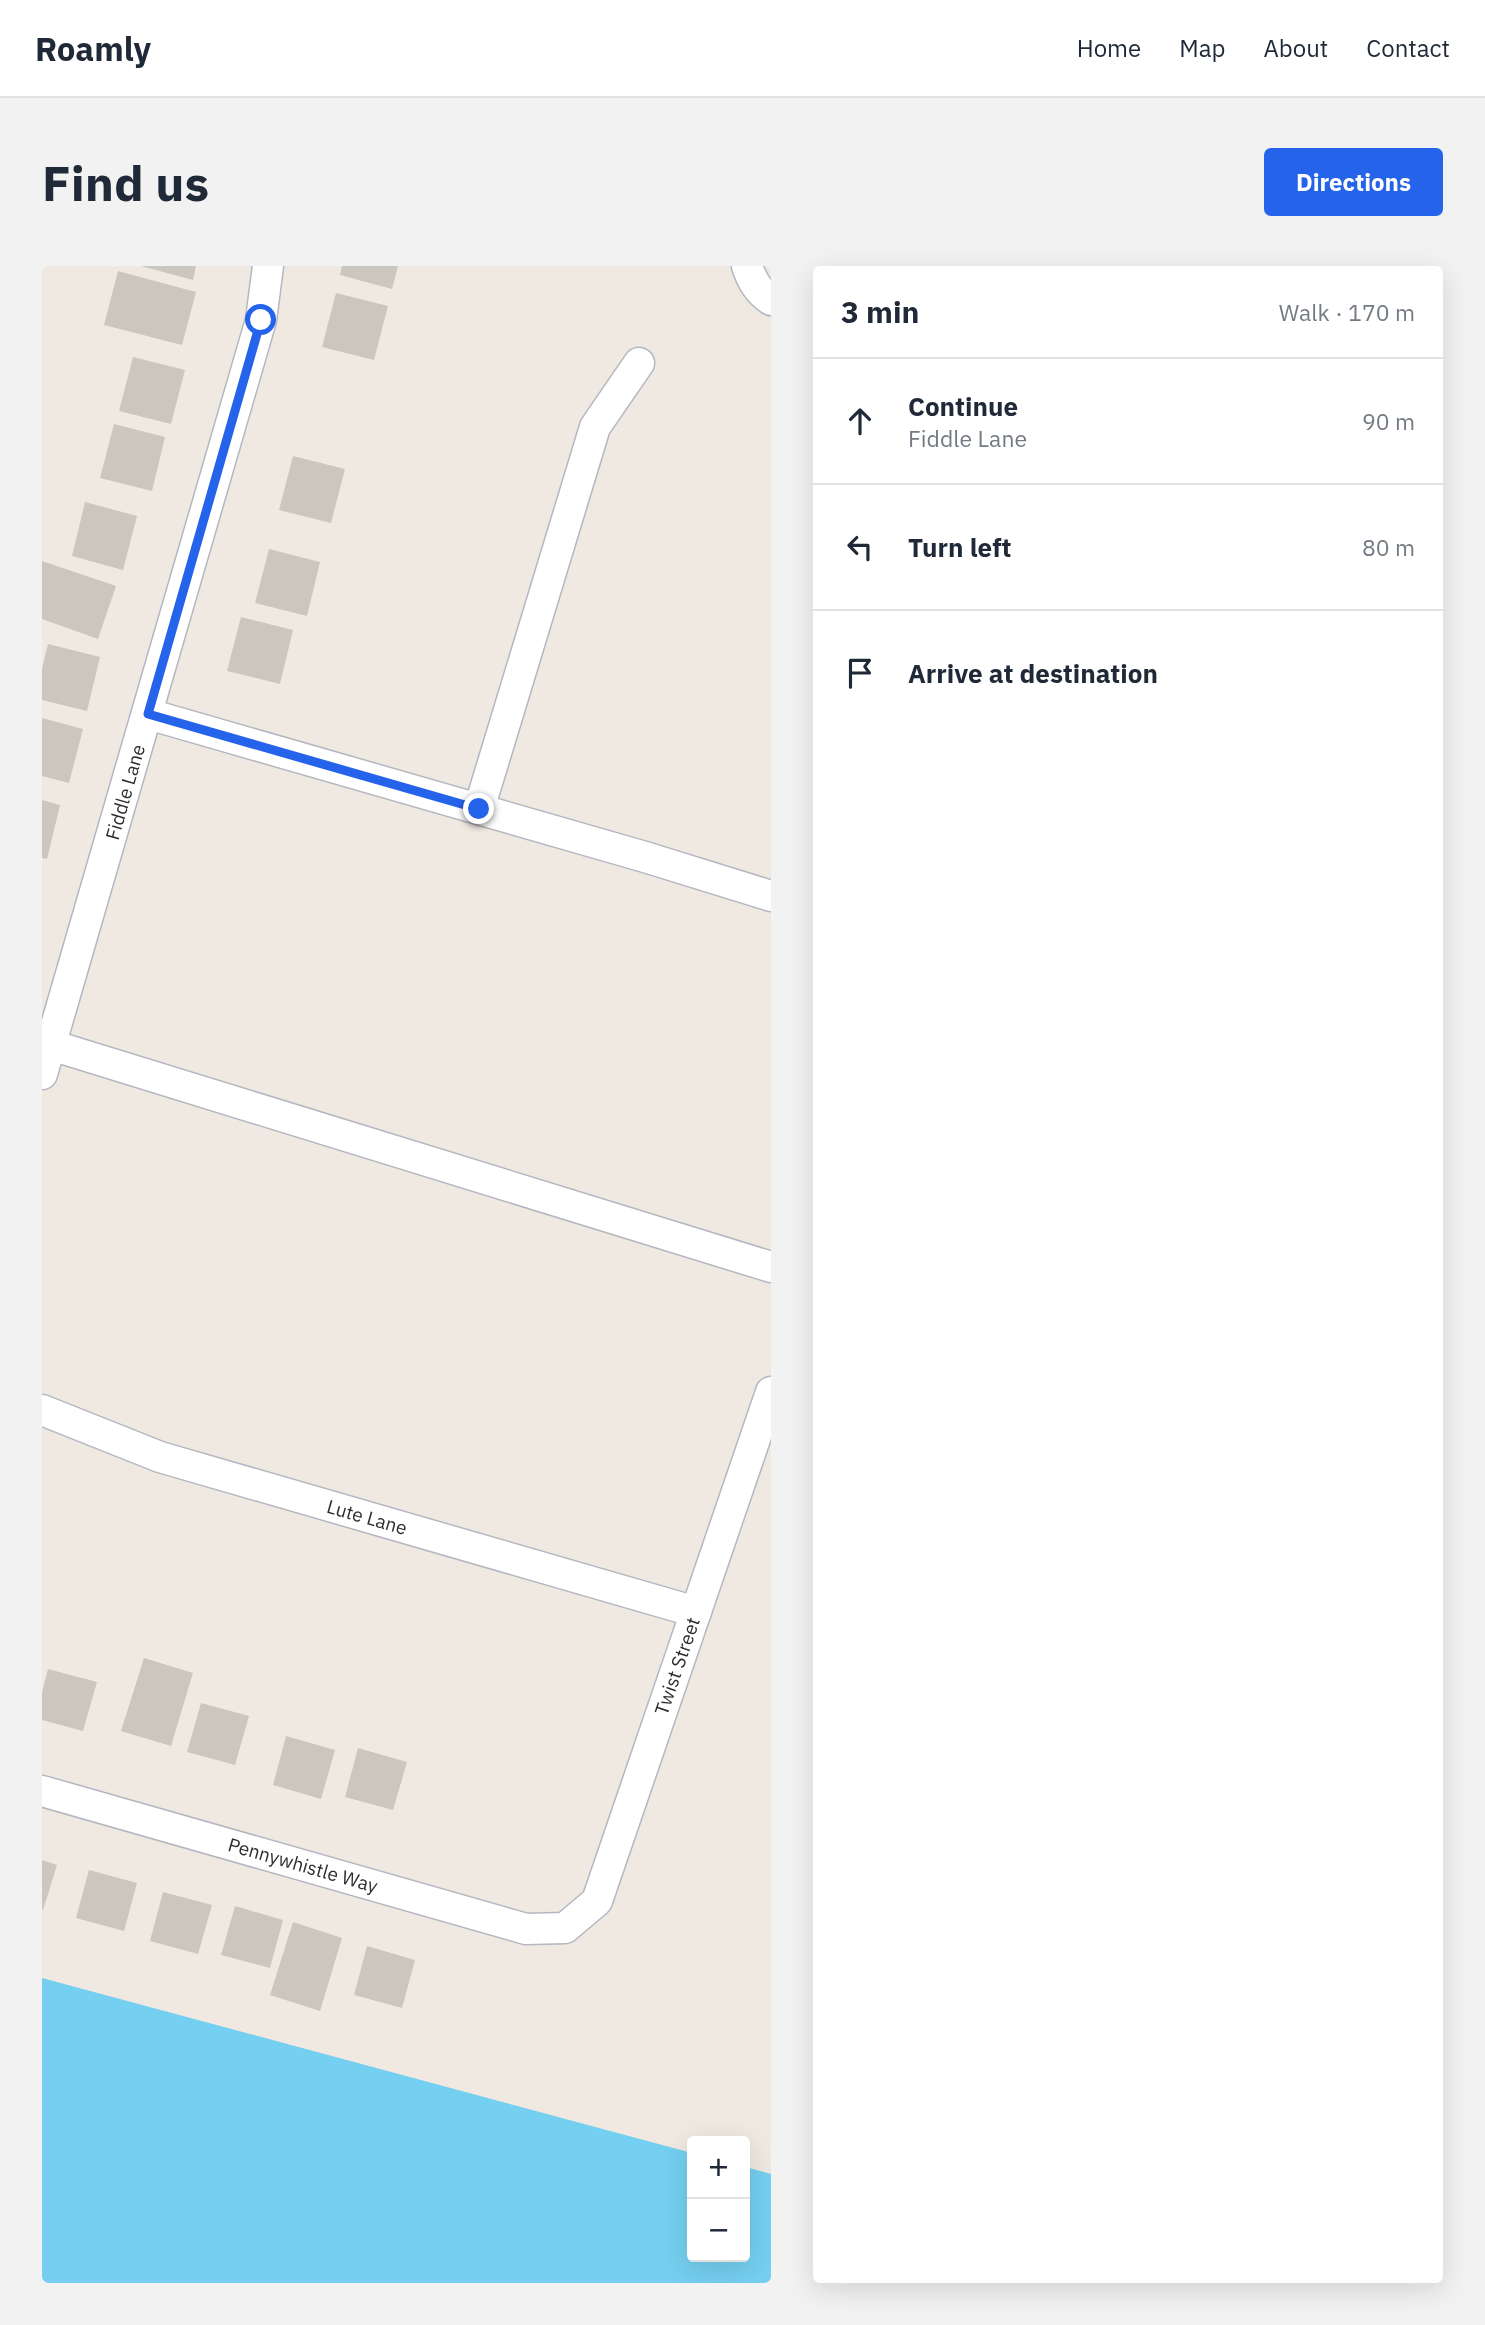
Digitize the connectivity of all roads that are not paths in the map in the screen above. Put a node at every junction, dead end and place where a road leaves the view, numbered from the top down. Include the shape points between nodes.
1 (268, 266) edge
2 (639, 363) dead end
3 (148, 714) junction
4 (479, 809) junction
5 (771, 896) edge
6 (51, 1045) junction
7 (42, 1074) edge
8 (771, 1268) edge
9 (771, 1392) edge
10 (42, 1410) edge
11 (696, 1612) junction
12 (42, 1791) edge
13 (565, 1928) joint

1 - 3 street, Fiddle Lane via 261,320
2 - 4 street via 594,427
3 - 4 street
3 - 6 street, Fiddle Lane
4 - 5 street
6 - 7 street, Fiddle Lane
6 - 8 street
9 - 11 street, Twist Street
10 - 11 street, Lute Lane via 160,1457
11 - 13 street, Twist Street via 597,1901
12 - 13 street, Pennywhistle Way via 526,1928

